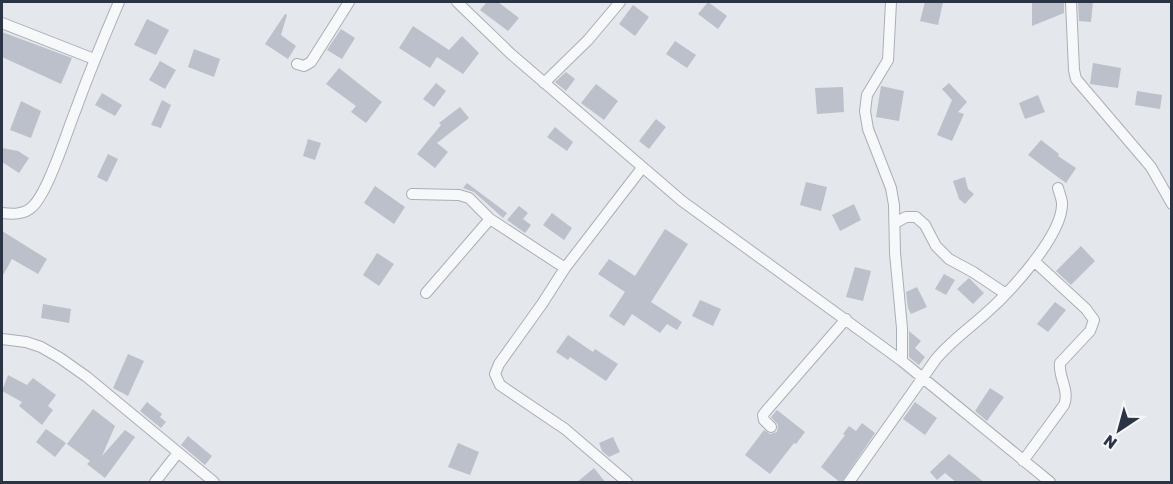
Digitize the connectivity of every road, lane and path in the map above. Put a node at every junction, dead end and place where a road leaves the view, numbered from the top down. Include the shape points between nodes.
1 (119, 2) edge
2 (349, 2) edge
3 (457, 2) edge
4 (620, 2) edge
5 (891, 2) edge
6 (1071, 2) edge
7 (2, 23) edge
8 (94, 59) junction
9 (297, 64) dead end
10 (544, 82) junction
11 (642, 168) junction
12 (1058, 188) dead end
13 (412, 194) dead end
14 (1172, 204) edge
15 (2, 213) edge
16 (490, 219) junction
17 (895, 223) junction
18 (1034, 261) junction
19 (565, 268) junction
20 (426, 294) dead end
21 (1006, 294) junction
22 (846, 319) junction
23 (2, 339) edge
24 (902, 361) junction
25 (922, 380) junction
26 (771, 426) dead end
27 (177, 454) junction
28 (1023, 461) junction
29 (1049, 482) edge
30 (155, 483) edge
31 (214, 483) edge
32 (627, 483) edge
33 (849, 483) edge

1 - 8 street
2 - 9 street via 310,63
3 - 10 street
4 - 10 street
5 - 17 street via 888,60 867,95 865,111 891,188
6 - 14 street via 1076,79 1145,159
7 - 8 street
8 - 15 street via 39,198 24,212
10 - 11 street
11 - 19 street
11 - 22 street via 727,235
12 - 18 street via 1062,202 1059,218
13 - 16 street via 464,195
16 - 19 street
16 - 20 street
17 - 21 street via 916,216 949,259
17 - 24 street
18 - 21 street
18 - 28 street via 1094,320 1090,331 1060,363 1067,398 1064,405
19 - 32 street via 495,374 500,385 564,429
21 - 25 street via 949,343
22 - 24 street
22 - 26 street via 763,415
23 - 27 street via 26,342 60,358
24 - 25 street
25 - 28 street
25 - 33 street
27 - 30 street
27 - 31 street
28 - 29 street

